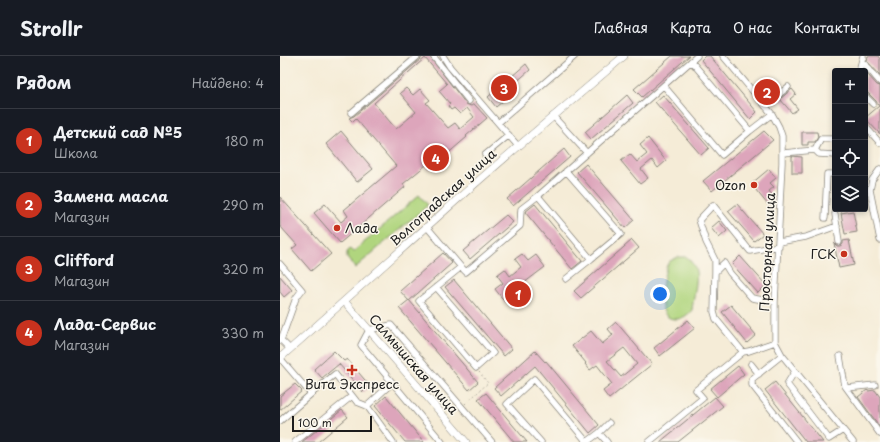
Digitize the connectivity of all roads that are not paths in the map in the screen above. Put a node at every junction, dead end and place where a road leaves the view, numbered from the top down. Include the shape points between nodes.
1 (418, 56) edge
2 (433, 56) edge
3 (444, 56) edge
4 (575, 56) edge
5 (624, 56) edge
6 (698, 56) edge
7 (723, 56) edge
8 (863, 59) edge
9 (691, 61) junction
10 (880, 82) edge
11 (664, 86) junction
12 (788, 87) dead end
13 (868, 99) edge
14 (469, 101) dead end
15 (873, 104) dead end
16 (765, 106) junction
17 (350, 113) dead end
18 (772, 114) junction
19 (553, 116) junction
20 (498, 122) junction
21 (868, 129) edge
22 (750, 131) junction
23 (509, 135) junction
24 (832, 139) edge
25 (880, 143) edge
26 (518, 146) junction
27 (815, 150) junction
28 (587, 153) junction
29 (783, 153) junction
30 (485, 155) dead end
31 (832, 155) edge
32 (880, 169) edge
33 (566, 171) junction
34 (832, 174) edge
35 (538, 196) junction
36 (835, 214) dead end
37 (825, 218) dead end
38 (837, 226) junction
39 (427, 227) junction
40 (880, 240) edge
41 (839, 242) dead end
42 (779, 244) junction
43 (591, 259) junction
44 (280, 264) edge
45 (461, 267) junction
46 (715, 272) junction
47 (566, 279) dead end
48 (436, 287) junction
49 (345, 302) junction
50 (775, 302) junction
51 (369, 330) junction
52 (281, 340) edge
53 (775, 342) junction
54 (290, 349) junction
55 (743, 352) junction
56 (782, 355) junction
57 (840, 356) dead end
58 (280, 358) edge
59 (752, 364) dead end
60 (795, 371) junction
61 (759, 374) junction
62 (392, 383) junction
63 (875, 385) dead end
64 (847, 388) junction
65 (311, 394) junction
66 (352, 396) junction
67 (367, 406) junction
68 (280, 421) edge
69 (610, 423) dead end
70 (843, 430) junction
71 (599, 433) junction
72 (880, 434) edge
73 (389, 441) edge
74 (295, 442) edge
75 (442, 442) edge
76 (466, 442) edge
77 (492, 442) edge
78 (541, 442) edge
79 (587, 442) edge
80 (607, 442) edge
81 (649, 442) edge
82 (797, 442) edge
83 (853, 442) edge

1 - 17 street
2 - 14 street
3 - 20 street via 450,67
4 - 20 street
5 - 19 main road, Волгоградская улица
6 - 9 street
7 - 16 street, Просторная улица
8 - 10 street
9 - 11 street
9 - 22 street
11 - 22 street via 722,155
11 - 28 street
12 - 16 street
13 - 15 street
16 - 18 street, Просторная улица
18 - 22 street
18 - 29 street, Просторная улица via 782,136
19 - 26 main road, Волгоградская улица
19 - 28 street
20 - 23 street
21 - 25 street
23 - 26 street
23 - 30 street
24 - 27 street via 821,139
26 - 39 main road, Волгоградская улица
27 - 29 street
27 - 31 street via 819,154
28 - 33 street
29 - 42 street, Просторная улица
32 - 40 street via 872,180 870,190
33 - 35 street
33 - 43 street via 621,234
34 - 37 street via 827,174
35 - 43 street
35 - 45 street via 521,209 520,226 466,272
36 - 38 street
38 - 41 street
38 - 42 street
39 - 45 street
39 - 49 main road, Волгоградская улица
42 - 46 street via 750,251 713,205 699,220 715,260
42 - 50 street, Просторная улица
43 - 47 street
44 - 52 street via 302,290 296,298
45 - 48 street
46 - 50 street via 724,263 752,298
46 - 55 street via 716,319
48 - 48 street via 419,301 476,368 493,353
49 - 51 main road, Салмышская улица
49 - 54 main road, Волгоградская улица
50 - 53 street, Просторная улица
51 - 62 street via 361,345
51 - 76 main road, Салмышская улица
51 - 77 street via 392,325
52 - 54 street
53 - 55 street
53 - 56 street, Просторная улица
54 - 58 main road, Волгоградская улица
55 - 81 street via 696,390 703,398
56 - 60 street, Просторная улица
56 - 61 street
57 - 64 street
58 - 65 street
59 - 61 street
60 - 70 street, Просторная улица
60 - 70 street via 787,384 829,439
61 - 82 street via 752,379 752,386
62 - 67 street
62 - 75 street
63 - 64 street
64 - 72 street
65 - 66 street via 334,374
65 - 68 street
66 - 67 street via 357,402
66 - 74 street
67 - 73 street
69 - 71 street
70 - 83 street, Просторная улица
71 - 79 street
71 - 80 street
78 - 79 street via 507,404 534,379

